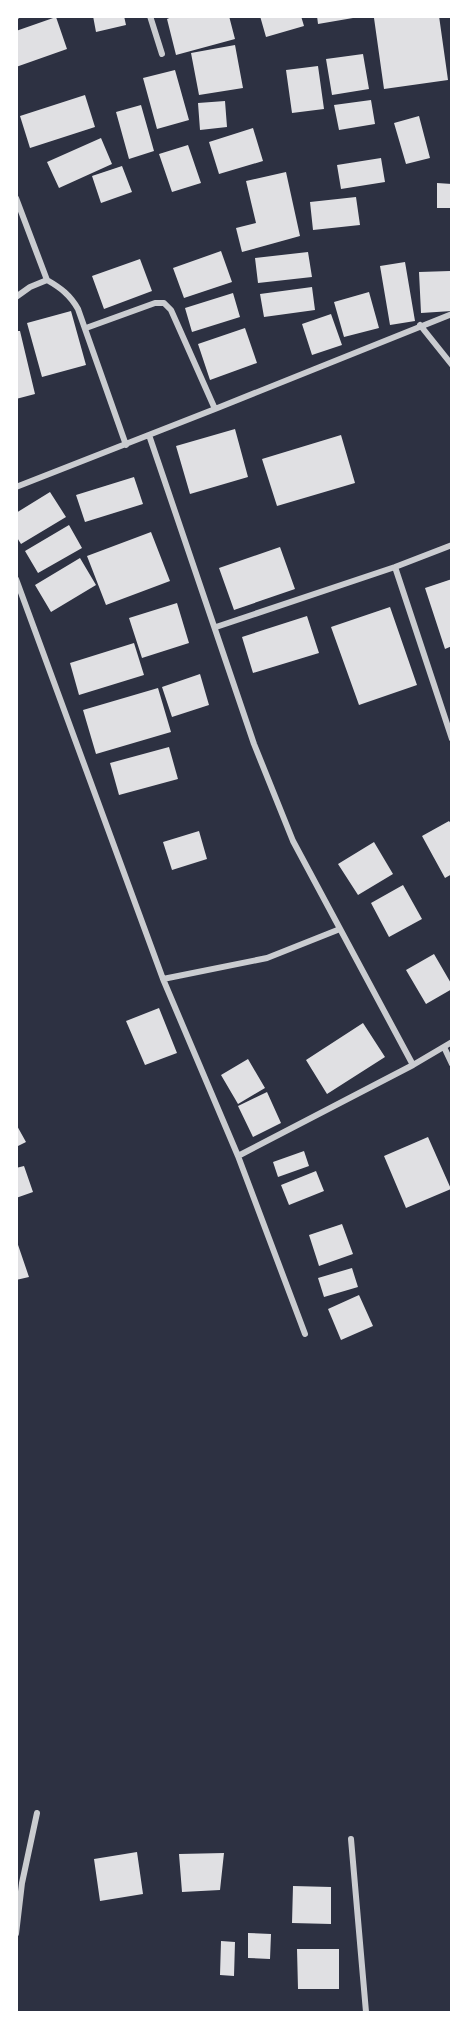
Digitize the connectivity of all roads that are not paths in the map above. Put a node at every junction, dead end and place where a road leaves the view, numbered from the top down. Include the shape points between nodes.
1 (150, 16) edge
2 (162, 54) dead end
3 (16, 198) edge
4 (47, 280) junction
5 (16, 297) edge
6 (452, 314) edge
7 (420, 325) junction
8 (86, 328) junction
9 (452, 365) edge
10 (215, 409) junction
11 (149, 435) junction
12 (126, 445) junction
13 (16, 487) edge
14 (452, 545) edge
15 (395, 567) junction
16 (16, 579) edge
17 (216, 627) junction
18 (452, 739) edge
19 (340, 929) junction
20 (163, 979) junction
21 (452, 1042) edge
22 (444, 1047) junction
23 (452, 1064) edge
24 (413, 1065) junction
25 (238, 1156) junction
26 (305, 1334) dead end
27 (37, 1813) dead end
28 (351, 1839) dead end
29 (16, 1934) edge
30 (366, 2013) edge

1 - 2 street
3 - 4 street
4 - 5 street
4 - 8 street via 72,298
6 - 7 street
7 - 9 street
7 - 10 street
8 - 10 street via 164,303 171,310
8 - 12 street
10 - 11 street
11 - 12 street
11 - 17 street
12 - 13 street
14 - 15 street
15 - 17 street
15 - 18 street
16 - 20 street
17 - 19 street via 254,744 293,841
19 - 20 street via 267,958
19 - 24 street
20 - 25 street
21 - 22 street
22 - 23 street
22 - 24 street
24 - 25 street
25 - 26 street
27 - 29 street
28 - 30 street

